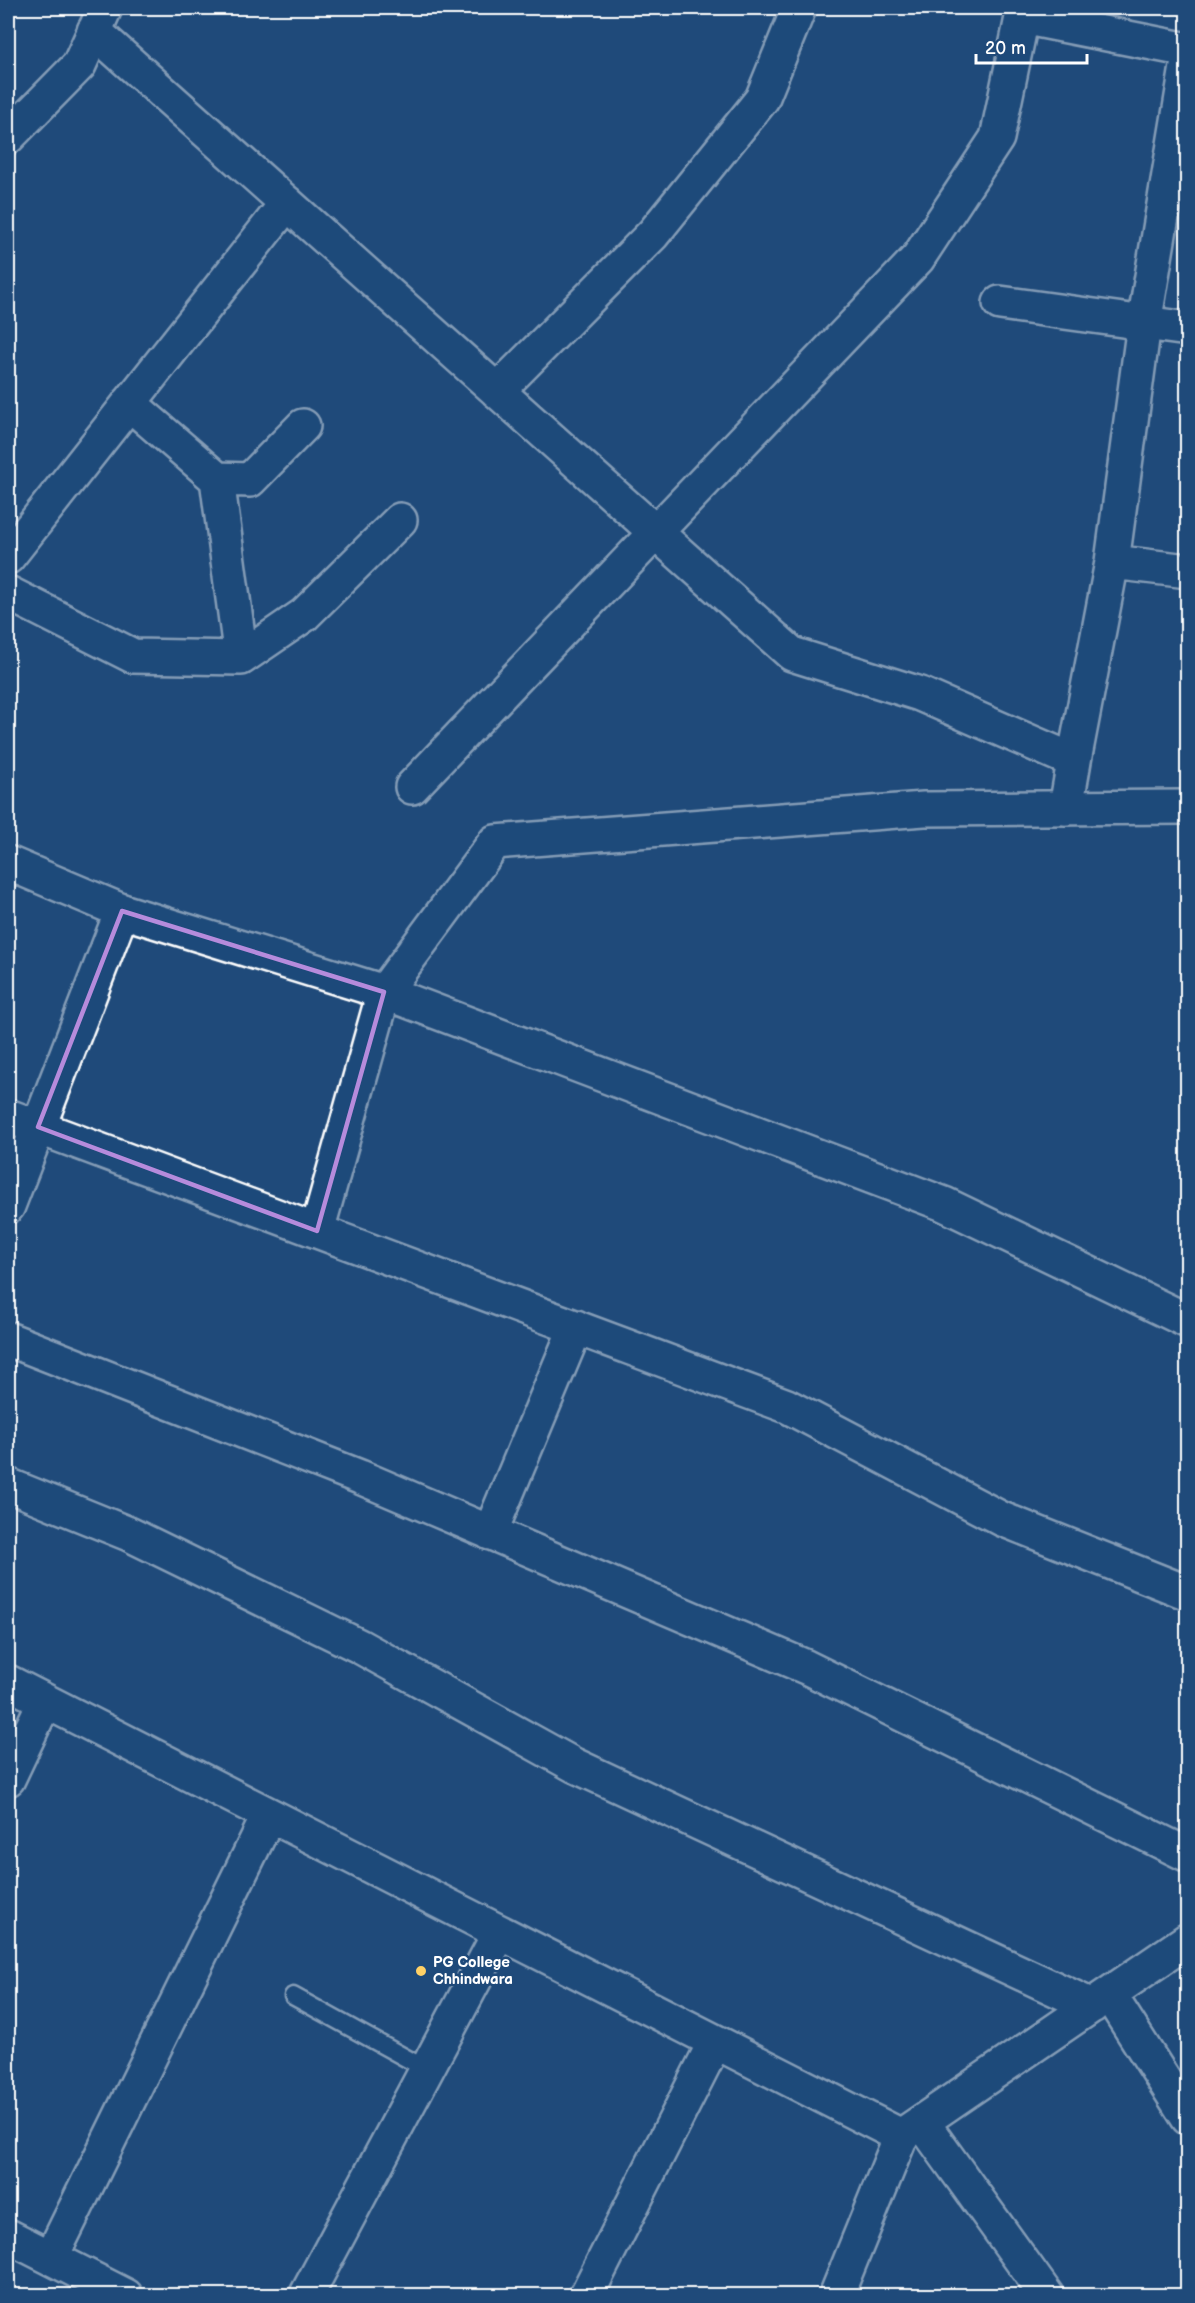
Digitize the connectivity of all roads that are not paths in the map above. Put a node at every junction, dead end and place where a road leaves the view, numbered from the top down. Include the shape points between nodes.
1 (799, 8) edge
2 (1023, 12) edge
3 (100, 19) edge
4 (1188, 50) edge
5 (1188, 61) edge
6 (8, 137) edge
7 (287, 203) junction
8 (1000, 303) dead end
9 (1144, 324) junction
10 (1188, 329) edge
11 (497, 391) junction
12 (129, 403) junction
13 (303, 426) dead end
14 (217, 479) junction
15 (400, 520) dead end
16 (654, 531) junction
17 (8, 557) edge
18 (1112, 561) junction
19 (1188, 571) edge
20 (8, 593) edge
21 (241, 658) junction
22 (1074, 760) junction
23 (412, 787) dead end
24 (1188, 807) edge
25 (1066, 808) junction
26 (8, 863) edge
27 (122, 911) junction
28 (384, 992) junction
29 (8, 1116) edge
30 (38, 1128) junction
31 (8, 1206) edge
32 (317, 1231) junction
33 (1188, 1321) edge
34 (576, 1327) junction
35 (8, 1339) edge
36 (8, 1485) edge
37 (490, 1533) junction
38 (1188, 1593) edge
39 (8, 1682) edge
40 (45, 1701) junction
41 (8, 1779) edge
42 (269, 1815) junction
43 (1188, 1855) edge
44 (500, 1932) junction
45 (1188, 1940) edge
46 (293, 1996) dead end
47 (1101, 2000) junction
48 (715, 2042) junction
49 (426, 2070) junction
50 (1188, 2118) edge
51 (911, 2129) junction
52 (8, 2236) edge
53 (51, 2258) junction
54 (126, 2295) edge
55 (306, 2295) edge
56 (586, 2295) edge
57 (836, 2295) edge
58 (1047, 2295) edge

1 - 11 street via 762,99 653,234
2 - 4 street
2 - 16 street via 997,138 918,258
3 - 6 street via 79,65
3 - 7 street
5 - 9 street
7 - 11 street
7 - 12 street
8 - 9 street
9 - 10 street
9 - 18 street
11 - 16 street
12 - 14 street
12 - 17 street
13 - 14 street via 250,480
14 - 21 street
15 - 21 street via 304,615
16 - 22 street via 792,654 920,694
16 - 23 street
18 - 19 street
18 - 22 street
20 - 21 street via 133,656
22 - 25 street
24 - 25 street
25 - 28 street via 924,809 495,842
26 - 27 street
27 - 28 street
27 - 30 street
28 - 32 street
28 - 33 street via 944,1204
29 - 30 street
30 - 31 street
30 - 32 street
32 - 34 street
34 - 37 street
34 - 38 street via 787,1406 1002,1519
35 - 37 street via 360,1477
36 - 47 street via 129,1534 359,1646 574,1765
37 - 43 street via 806,1667
39 - 40 street
40 - 41 street
40 - 42 street
42 - 44 street
42 - 53 street
44 - 48 street
44 - 49 street
45 - 47 street
46 - 49 lane
47 - 50 street
47 - 51 street
48 - 51 street
48 - 56 street
49 - 55 street
51 - 57 street
51 - 58 street
52 - 53 street
53 - 54 street

